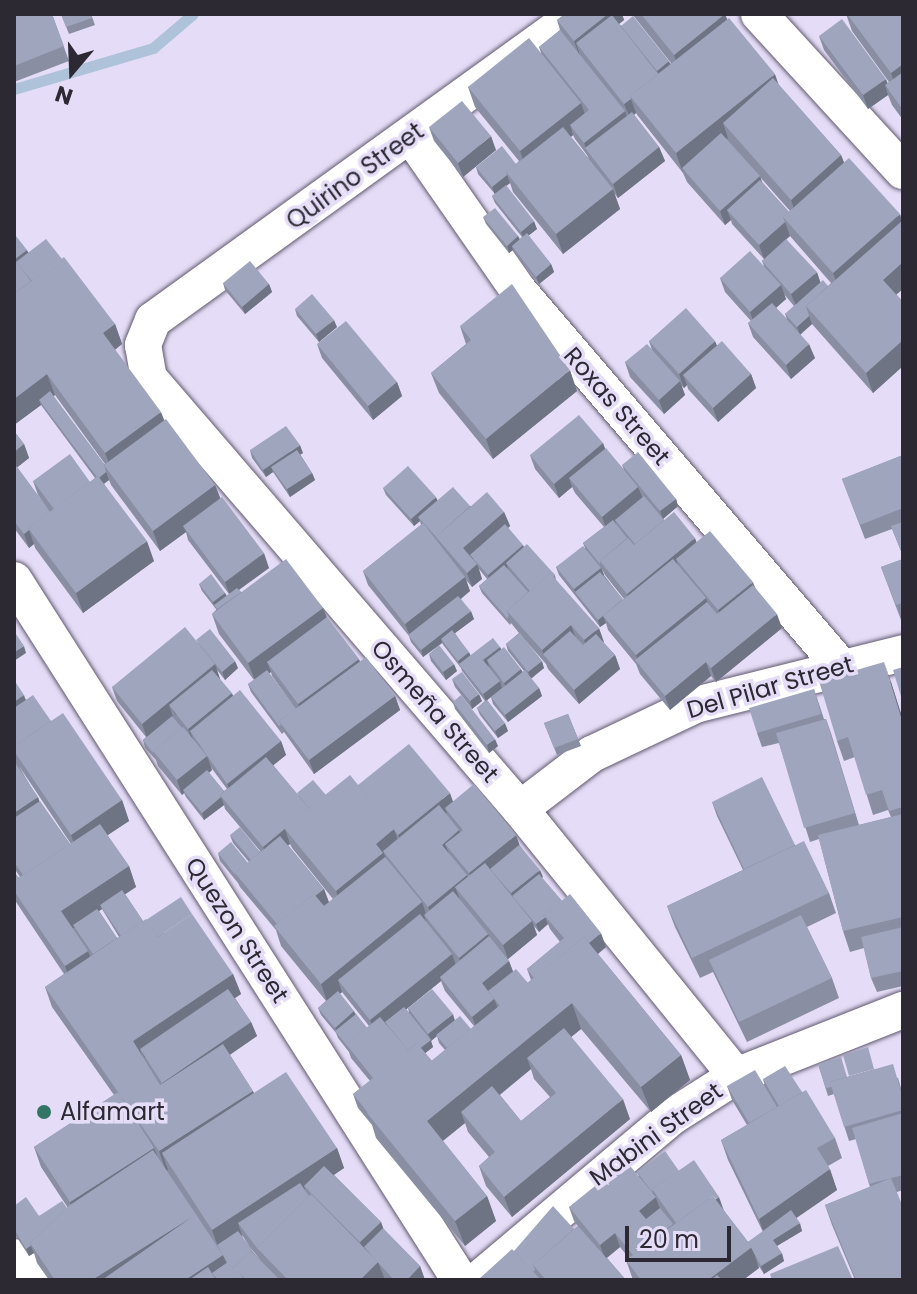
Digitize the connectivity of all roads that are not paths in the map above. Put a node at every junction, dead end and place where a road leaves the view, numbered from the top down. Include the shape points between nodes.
1 (577, 14) edge
2 (759, 14) edge
3 (411, 136) junction
4 (903, 171) edge
5 (143, 345) joint
6 (14, 580) edge
7 (903, 653) edge
8 (839, 664) junction
9 (520, 809) junction
10 (903, 1010) edge
11 (736, 1076) junction
12 (14, 1261) edge
13 (27, 1280) edge
14 (460, 1280) edge
15 (478, 1280) edge

1 - 3 street, Quirino Street
2 - 4 street
3 - 5 street, Quirino Street via 153,320
3 - 8 street, Roxas Street via 518,290
5 - 9 street, Osmeña Street via 149,378
6 - 14 street, Quezon Street
7 - 8 street, Del Pilar Street
8 - 9 street, Del Pilar Street via 695,705 592,754
9 - 11 street, Osmeña Street
10 - 11 street, Mabini Street
11 - 15 street, Mabini Street via 648,1136
12 - 13 main road

